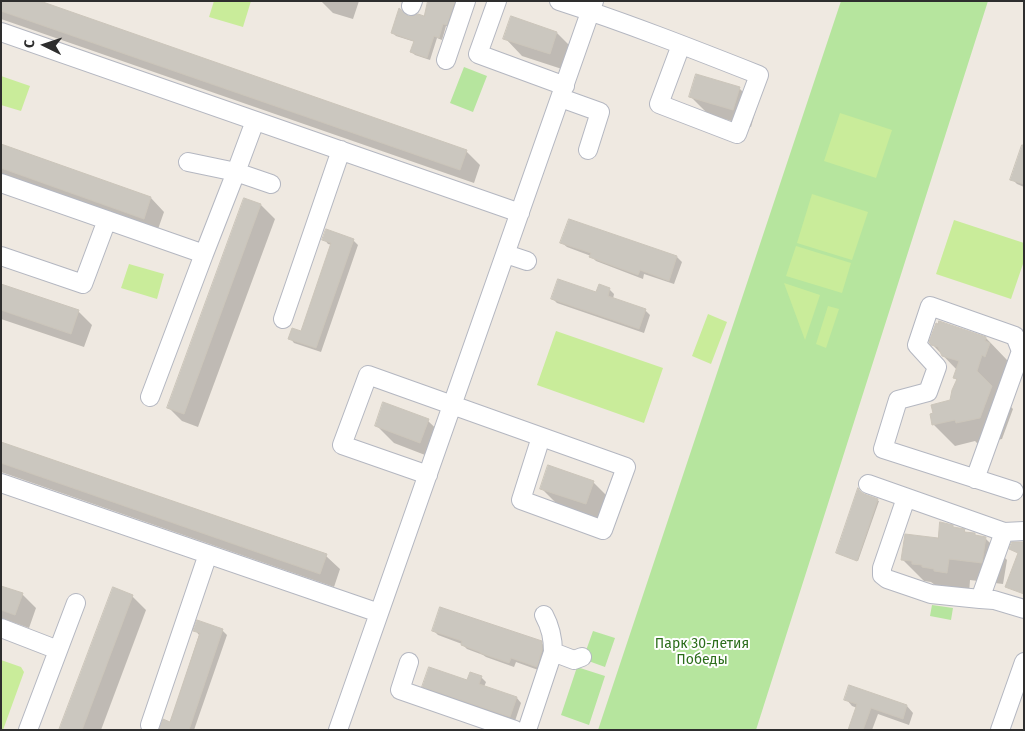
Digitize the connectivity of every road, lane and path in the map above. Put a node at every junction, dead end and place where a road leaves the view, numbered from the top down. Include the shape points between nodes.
1 (466, 1) edge
2 (498, 1) edge
3 (560, 1) edge
4 (593, 6) edge
5 (1, 32) edge
6 (681, 45) junction
7 (478, 54) junction
8 (563, 92) junction
9 (255, 120) junction
10 (341, 150) junction
11 (588, 150) dead end
12 (188, 162) dead end
13 (236, 172) junction
14 (1, 183) edge
15 (271, 184) dead end
16 (520, 213) junction
17 (107, 220) junction
18 (204, 254) junction
19 (506, 254) junction
20 (1, 256) edge
21 (527, 261) dead end
22 (283, 319) dead end
23 (1023, 352) edge
24 (150, 397) dead end
25 (452, 406) junction
26 (541, 437) junction
27 (428, 475) junction
28 (975, 479) junction
29 (1, 483) edge
30 (868, 484) dead end
31 (1014, 491) dead end
32 (906, 498) junction
33 (1024, 531) edge
34 (1004, 532) junction
35 (208, 554) junction
36 (980, 599) junction
37 (76, 603) dead end
38 (1024, 609) edge
39 (379, 613) junction
40 (544, 615) dead end
41 (1, 628) edge
42 (58, 650) junction
43 (553, 652) junction
44 (409, 662) dead end
45 (577, 662) dead end
46 (1024, 662) edge
47 (1020, 687) edge
48 (150, 725) dead end
49 (28, 730) edge
50 (338, 730) edge
51 (515, 730) edge
52 (527, 730) edge
53 (1000, 730) edge

1 - 7 street via 449,52
2 - 7 street
3 - 4 street
4 - 6 street
4 - 8 street
5 - 9 street
6 - 6 street via 759,74 737,134 659,104
7 - 8 street
8 - 11 street via 600,112
8 - 16 street
9 - 10 street
9 - 13 street
10 - 16 street
10 - 22 street
12 - 13 street
13 - 15 street
13 - 18 street
14 - 17 street
16 - 19 street
17 - 18 street
17 - 20 street via 83,284
18 - 24 street
19 - 21 street
19 - 25 street
23 - 28 street
23 - 28 street via 1015,336 930,306 916,345 937,367 928,392 898,400 883,449
25 - 26 street
25 - 27 street
25 - 27 street via 368,375 342,445
26 - 26 street via 626,467 603,530 521,500
27 - 39 street
28 - 31 street
29 - 35 street
30 - 32 street
32 - 34 street
32 - 36 street via 882,575 931,594
33 - 34 street
34 - 36 street
35 - 39 street
35 - 48 street
36 - 38 street
37 - 42 street
39 - 50 street
40 - 43 street via 551,630
41 - 42 street
42 - 49 street
43 - 45 street
43 - 52 street
44 - 51 street via 400,690
46 - 47 street
47 - 53 street

